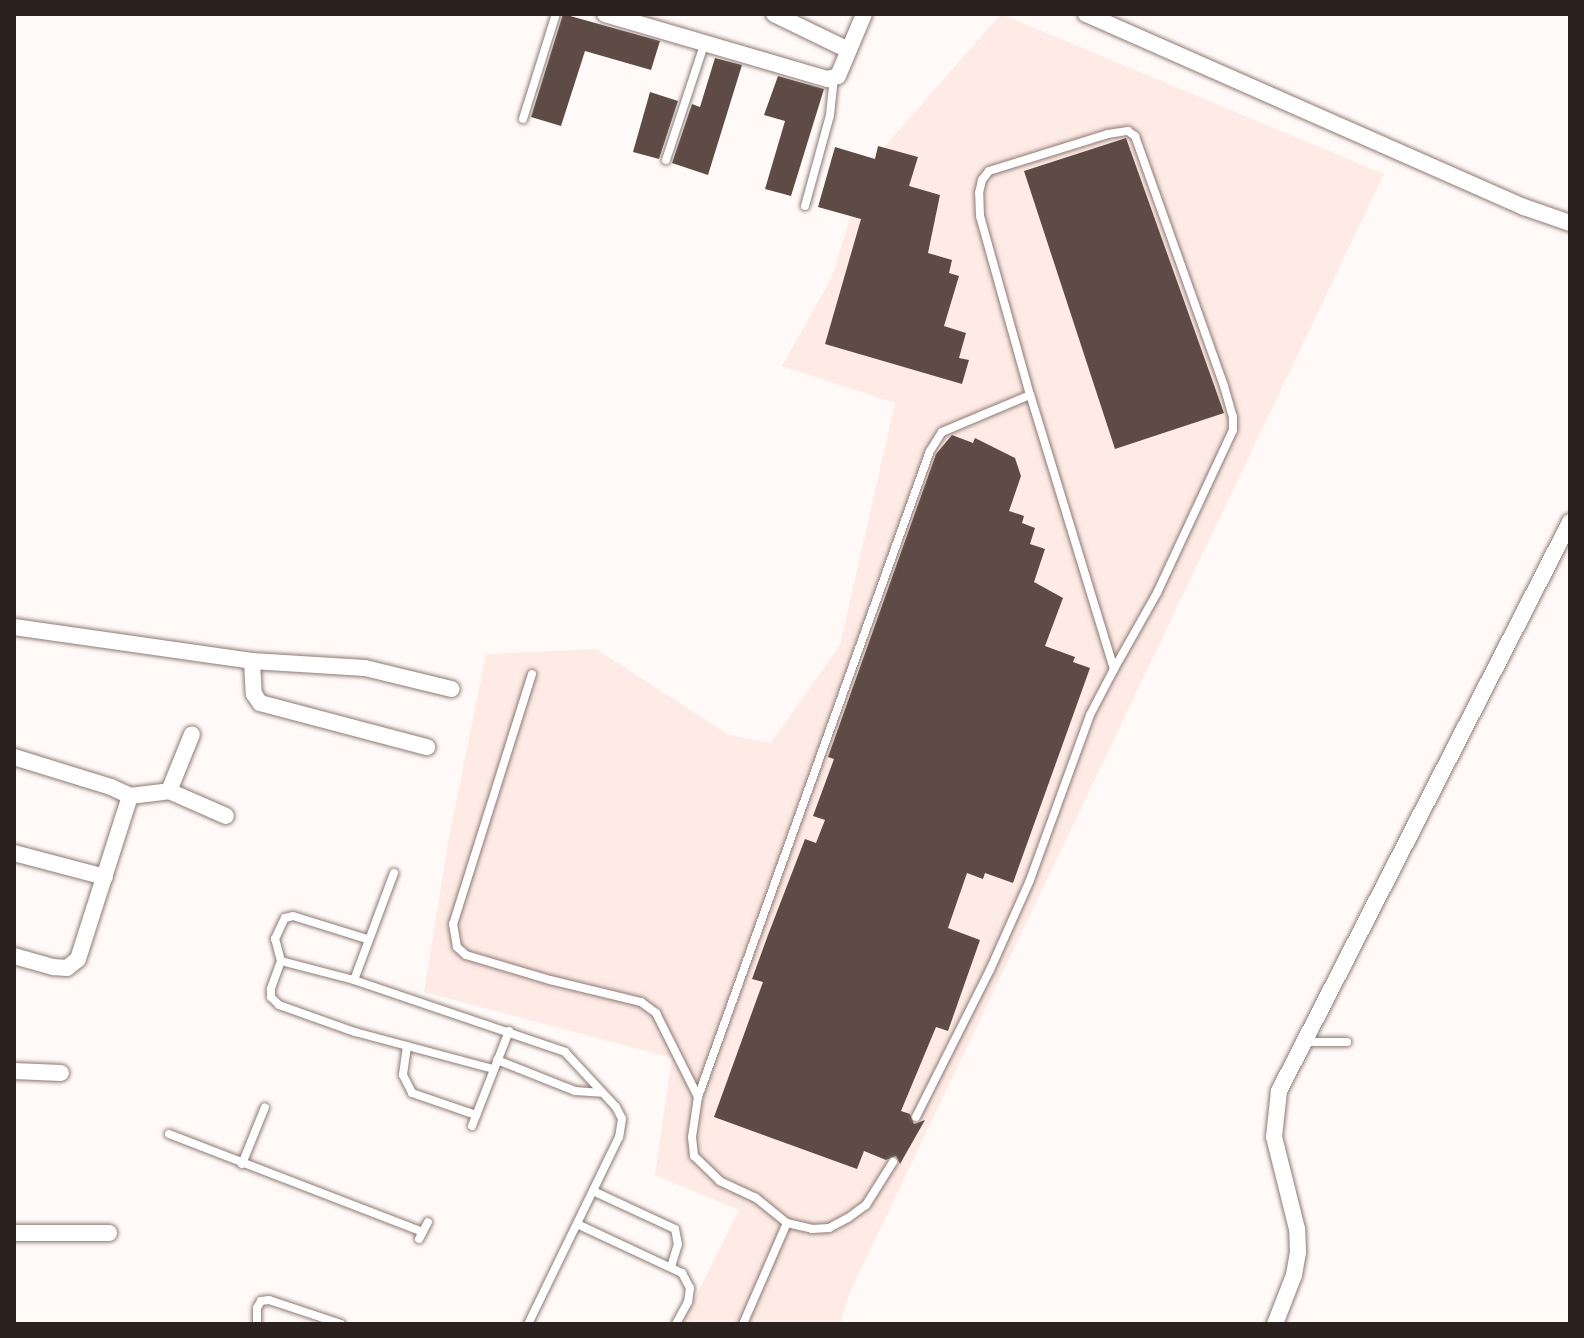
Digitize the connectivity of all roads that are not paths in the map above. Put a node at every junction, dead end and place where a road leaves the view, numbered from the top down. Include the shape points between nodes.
1 (556, 14) edge
2 (605, 14) edge
3 (774, 14) edge
4 (864, 14) edge
5 (1086, 14) edge
6 (704, 45) junction
7 (848, 50) junction
8 (834, 79) junction
9 (523, 119) dead end
10 (666, 160) dead end
11 (805, 206) dead end
12 (1570, 223) edge
13 (1030, 395) junction
14 (1570, 522) edge
15 (14, 627) edge
16 (252, 661) junction
17 (1114, 669) junction
18 (532, 674) dead end
19 (452, 689) dead end
20 (192, 734) dead end
21 (427, 747) dead end
22 (14, 757) edge
23 (169, 791) junction
24 (130, 796) junction
25 (226, 816) dead end
26 (14, 853) edge
27 (394, 873) dead end
28 (105, 877) junction
29 (367, 939) junction
30 (14, 956) edge
31 (281, 961) junction
32 (354, 980) junction
33 (509, 1031) junction
34 (1302, 1042) junction
35 (1347, 1042) dead end
36 (407, 1046) junction
37 (495, 1065) junction
38 (14, 1071) edge
39 (61, 1073) dead end
40 (603, 1093) junction
41 (698, 1097) junction
42 (265, 1107) dead end
43 (476, 1115) junction
44 (916, 1117) dead end
45 (472, 1126) dead end
46 (169, 1134) dead end
47 (893, 1162) dead end
48 (242, 1164) junction
49 (593, 1191) junction
50 (428, 1222) dead end
51 (787, 1223) junction
52 (577, 1224) junction
53 (14, 1233) edge
54 (109, 1233) dead end
55 (671, 1267) junction
56 (257, 1324) edge
57 (341, 1324) edge
58 (528, 1324) edge
59 (676, 1324) edge
60 (743, 1324) edge
61 (1275, 1324) edge

1 - 9 lane
2 - 6 street
3 - 7 street
4 - 7 street
5 - 12 street
6 - 8 street
6 - 10 lane
7 - 8 street
8 - 11 lane via 830,115
13 - 17 lane
13 - 17 lane via 980,216 982,180 989,171 1108,134 1133,133 1224,386 1233,430 1152,604
13 - 41 lane via 942,432 930,451
14 - 34 street
15 - 16 street
16 - 19 street via 365,668
16 - 21 street via 254,694 260,703
17 - 44 lane via 1090,715 1030,880
18 - 41 lane via 453,924 457,947 466,955 522,972 641,1002 656,1013
20 - 23 street
22 - 24 street
23 - 24 street
23 - 25 street
24 - 28 street
26 - 28 street
27 - 29 lane
28 - 30 street via 78,959 67,968
29 - 31 lane via 285,918 275,939
29 - 32 lane
31 - 32 lane
31 - 36 lane via 271,989 279,1005
32 - 33 lane
33 - 37 lane
33 - 40 lane via 565,1052
34 - 35 lane
34 - 61 street via 1274,1111 1274,1137 1298,1252
36 - 37 lane
36 - 43 lane via 403,1075 412,1093
37 - 40 lane via 575,1091
37 - 43 lane
38 - 39 street
40 - 49 lane via 622,1119
41 - 51 lane via 694,1156 720,1181 756,1198
42 - 48 lane
43 - 45 lane
46 - 48 lane
47 - 51 lane via 866,1205 848,1218 829,1228
48 - 50 lane via 421,1236
49 - 52 lane
49 - 55 lane via 675,1229 678,1244
51 - 60 lane
52 - 55 lane
52 - 58 lane
53 - 54 street
55 - 59 lane via 682,1273 690,1288
56 - 57 lane via 257,1308 269,1300

